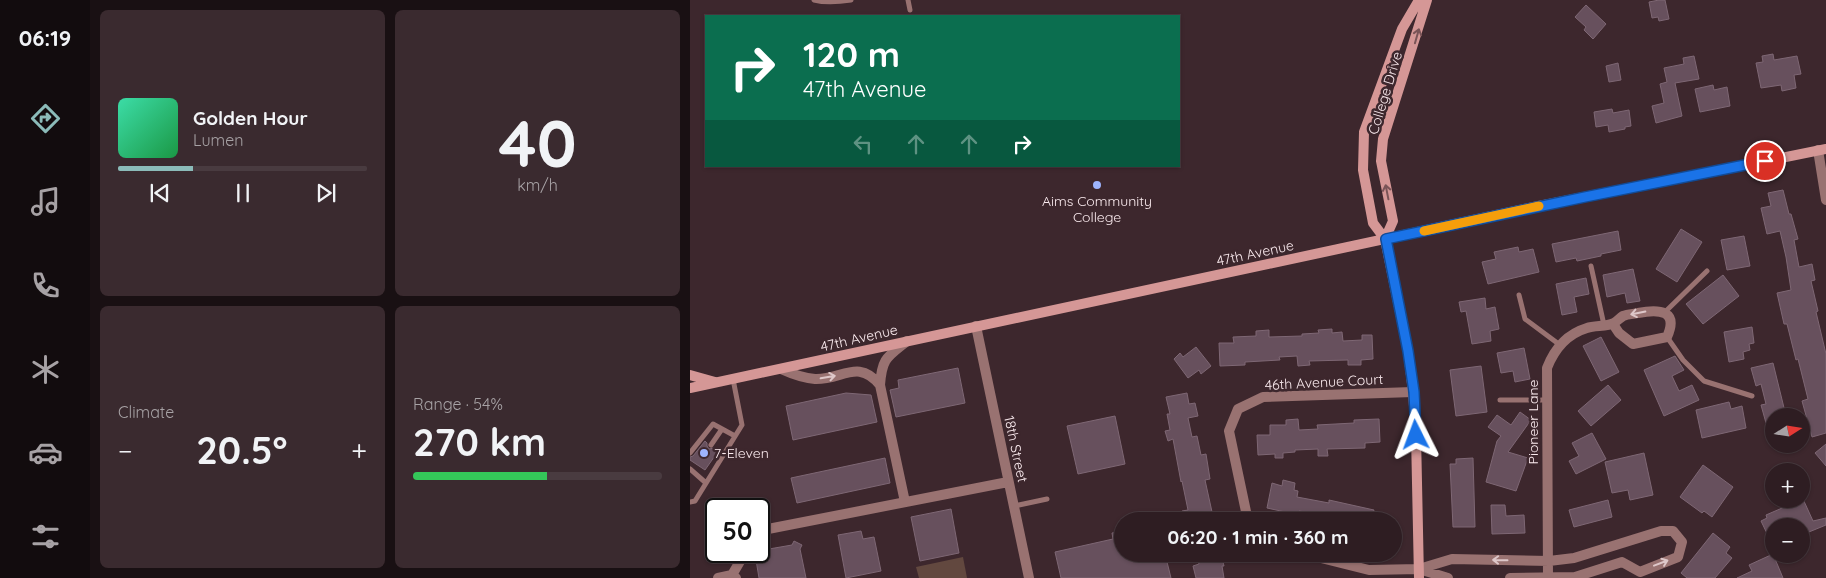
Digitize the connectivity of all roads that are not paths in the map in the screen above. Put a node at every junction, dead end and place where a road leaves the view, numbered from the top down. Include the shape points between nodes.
1 (814, 0) edge
2 (851, 0) edge
3 (908, 0) edge
4 (1419, 0) edge
5 (1427, 0) edge
6 (910, 10) dead end
7 (1822, 150) edge
8 (1826, 200) edge
9 (1386, 239) junction
10 (1591, 266) dead end
11 (1707, 271) dead end
12 (1519, 295) dead end
13 (1665, 312) junction
14 (1608, 324) junction
15 (976, 326) junction
16 (1666, 337) junction
17 (908, 341) junction
18 (1560, 345) junction
19 (781, 369) junction
20 (690, 375) edge
21 (733, 379) junction
22 (718, 382) junction
23 (880, 385) junction
24 (690, 388) edge
25 (1414, 392) junction
26 (1752, 396) dead end
27 (1500, 400) dead end
28 (1547, 400) junction
29 (722, 429) junction
30 (735, 436) junction
31 (711, 445) dead end
32 (690, 453) edge
33 (697, 465) dead end
34 (691, 470) edge
35 (706, 482) junction
36 (1008, 482) junction
37 (1047, 499) dead end
38 (690, 502) edge
39 (905, 502) junction
40 (1014, 506) junction
41 (1246, 512) edge
42 (770, 529) edge
43 (1617, 544) junction
44 (1548, 561) junction
45 (1336, 562) edge
46 (1622, 562) junction
47 (740, 563) edge
48 (1419, 573) edge
49 (734, 577) edge
50 (1548, 577) edge
51 (718, 578) edge
52 (1029, 578) edge
53 (1448, 578) edge
54 (1510, 578) edge

1 - 2 lane
3 - 6 lane
4 - 9 main road, College Drive via 1402,29 1364,132 1363,170 1373,223
9 -> 5 main road, College Drive via 1393,221 1381,161 1383,139
7 - 8 street
7 - 9 main road, 47th Avenue
9 - 15 main road, 47th Avenue
9 - 25 main road
10 - 14 lane
11 - 13 lane
12 - 18 lane via 1525,319
13 -> 14 street, Pioneer Lane via 1654,310 1624,316
13 - 16 street via 1671,328
14 - 16 street via 1633,344
14 - 18 street, Pioneer Lane via 1586,328
15 - 17 main road, 47th Avenue
15 - 36 street, 18th Street
16 - 26 lane via 1704,380
17 - 19 main road, 47th Avenue
17 - 23 street via 884,361
18 - 28 street, Pioneer Lane via 1547,368
19 - 21 main road, 47th Avenue
19 -> 23 street via 814,379 863,372
20 - 22 main road
21 - 22 main road, 47th Avenue
21 - 30 lane via 742,425
22 - 24 main road, 47th Avenue
23 - 39 street
25 - 41 street, 46th Avenue Court via 1263,396 1238,409 1229,431
25 - 48 main road
27 - 28 lane
28 - 44 street, Pioneer Lane
29 - 30 lane
29 - 31 lane
29 - 32 lane via 713,424
30 - 35 lane
33 - 34 lane
34 - 35 lane
35 - 38 lane via 695,501
36 - 39 street
36 - 40 street, 18th Street
37 - 40 lane
39 - 42 street
40 - 52 street, 18th Street
43 - 44 street via 1574,558
43 - 46 street
46 -> 43 street via 1640,572 1678,557 1682,542 1673,531 1662,531
44 -> 48 street via 1452,558
44 - 50 street, Pioneer Lane
45 - 48 street via 1369,570
46 - 50 street via 1576,577
47 - 49 street
48 - 53 street
49 - 51 street
50 - 54 street

